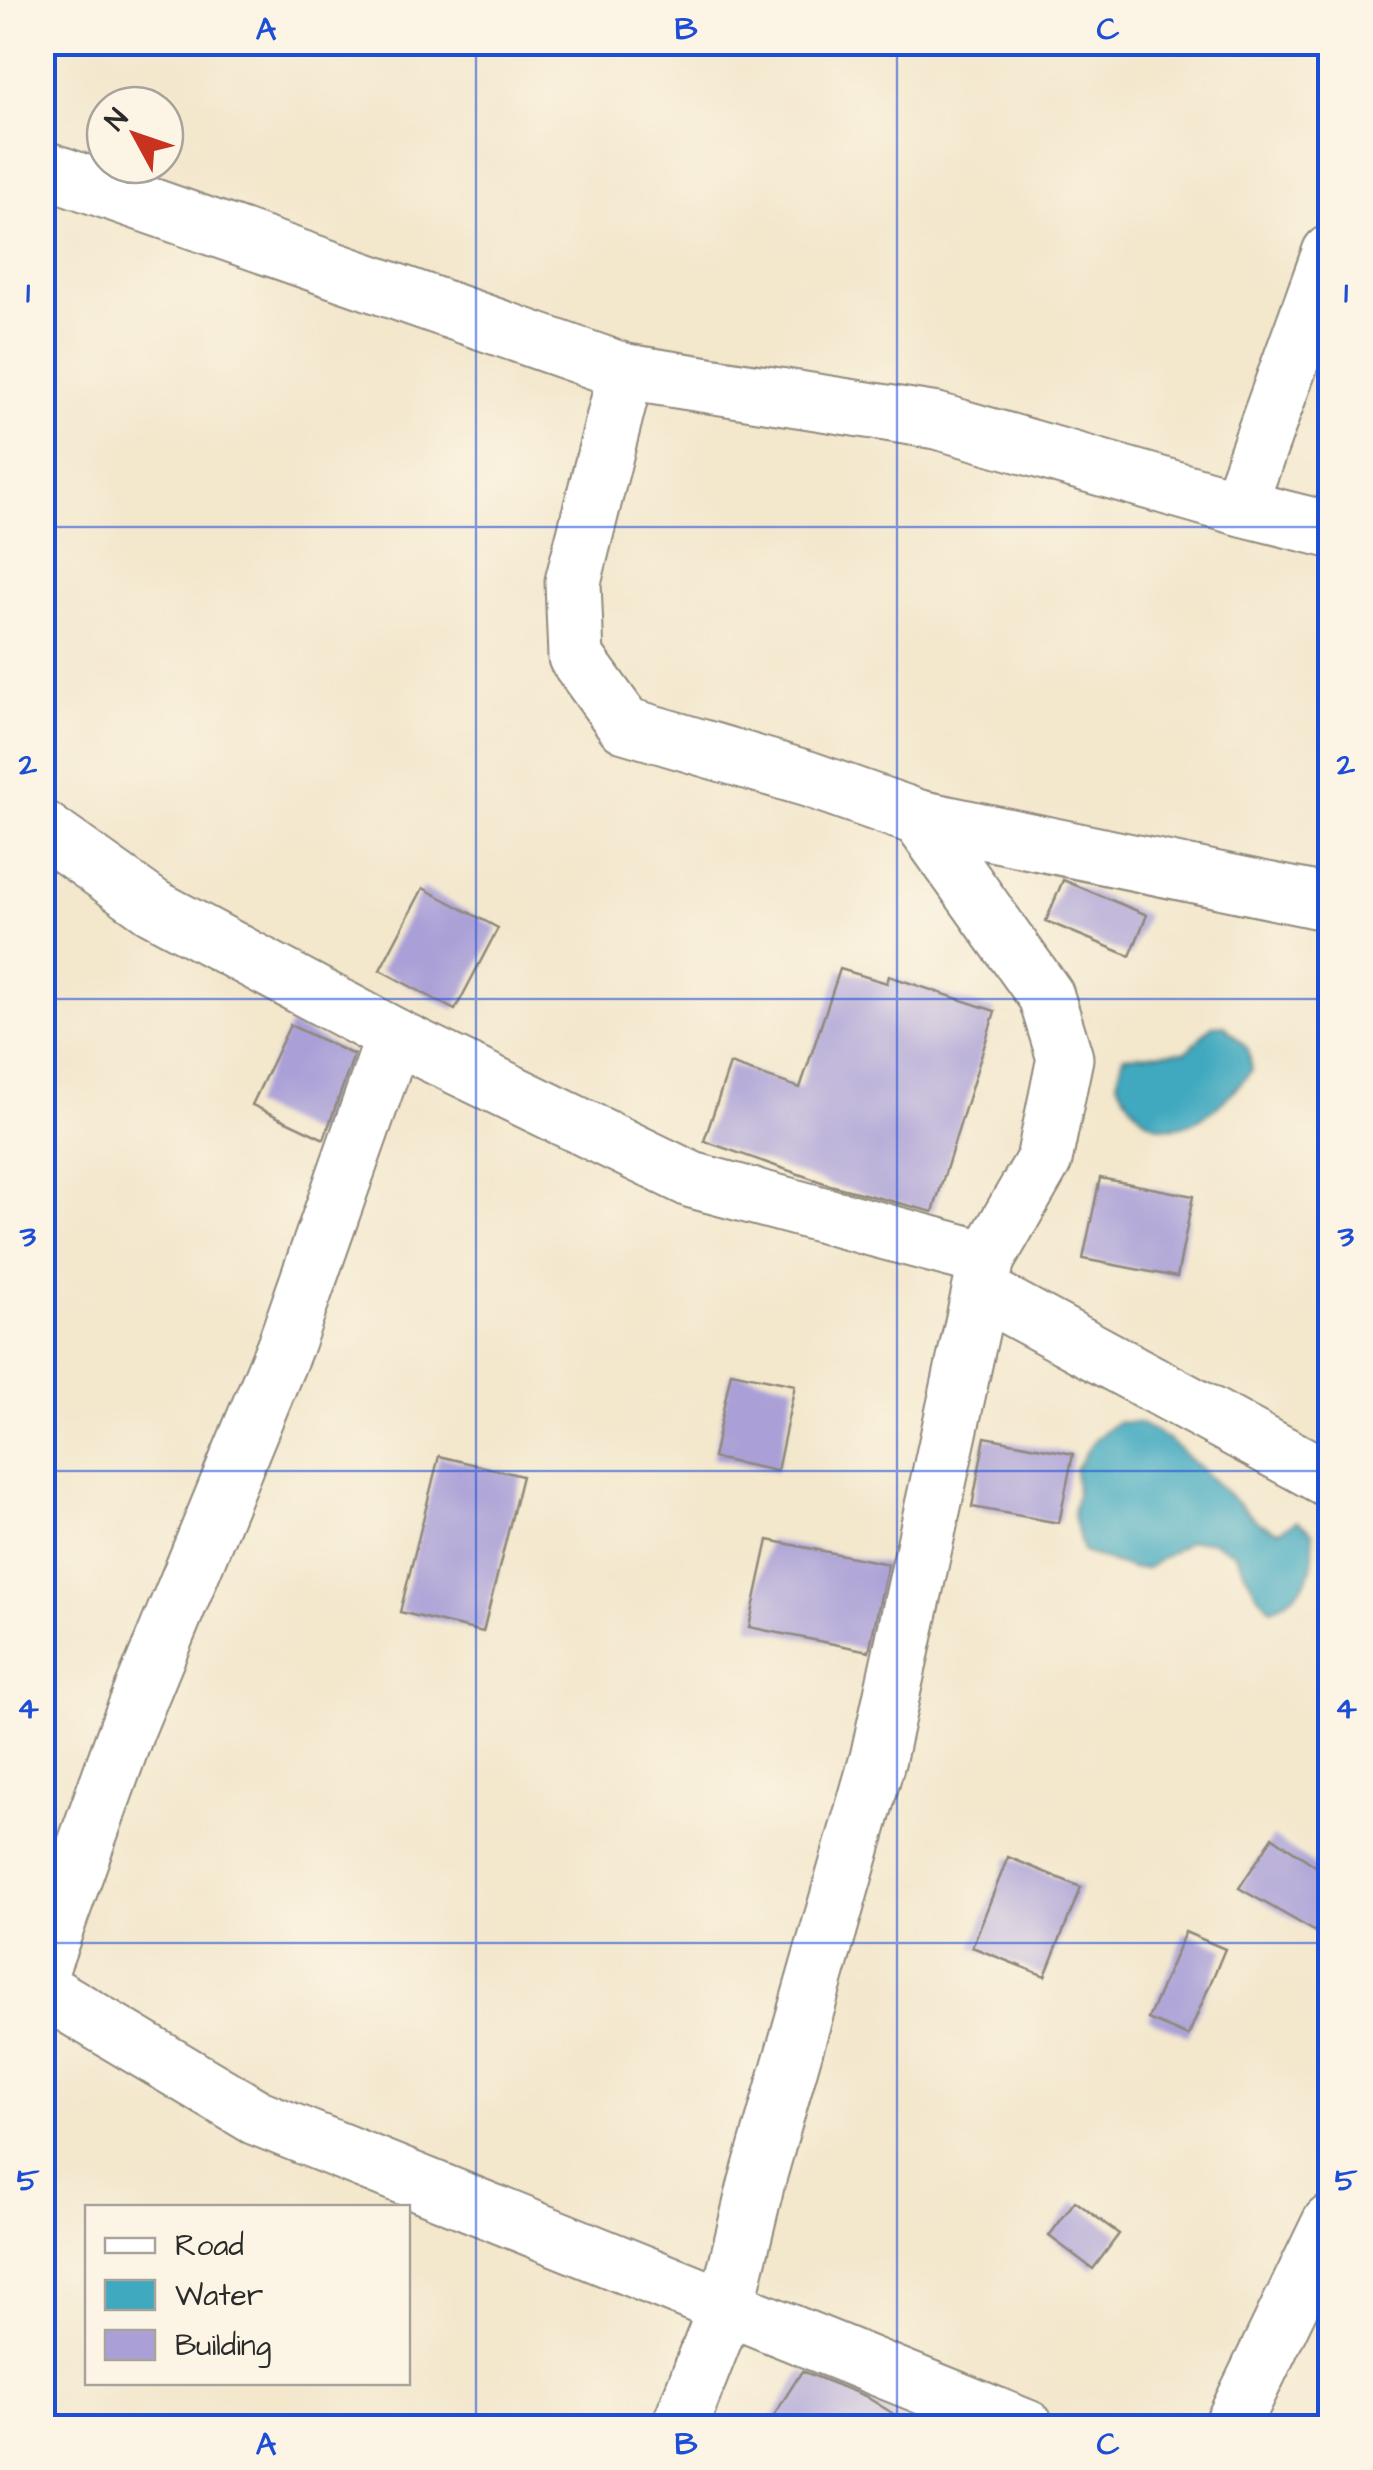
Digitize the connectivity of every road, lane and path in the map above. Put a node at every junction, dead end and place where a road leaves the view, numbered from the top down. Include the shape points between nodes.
1 (42, 168) edge
2 (1330, 253) edge
3 (626, 372) junction
4 (1238, 508) junction
5 (1330, 530) edge
6 (919, 818) junction
7 (42, 828) edge
8 (1330, 903) edge
9 (394, 1036) junction
10 (984, 1275) junction
11 (1330, 1480) edge
12 (42, 1966) edge
13 (42, 1989) edge
14 (1330, 2223) edge
15 (727, 2305) junction
16 (679, 2428) edge
17 (1027, 2428) edge
18 (1230, 2428) edge

1 - 3 street
2 - 4 street
3 - 4 street via 937,421
3 - 6 street via 573,582 576,657 625,725
4 - 5 street
6 - 8 street
6 - 10 street via 1046,996 1065,1058 1044,1160
7 - 9 street via 153,907
9 - 10 street via 692,1180
9 - 12 street via 286,1343 127,1729
10 - 11 street
10 - 15 street via 878,1758
13 - 15 street via 256,2118
14 - 18 street
15 - 16 street
15 - 17 street

